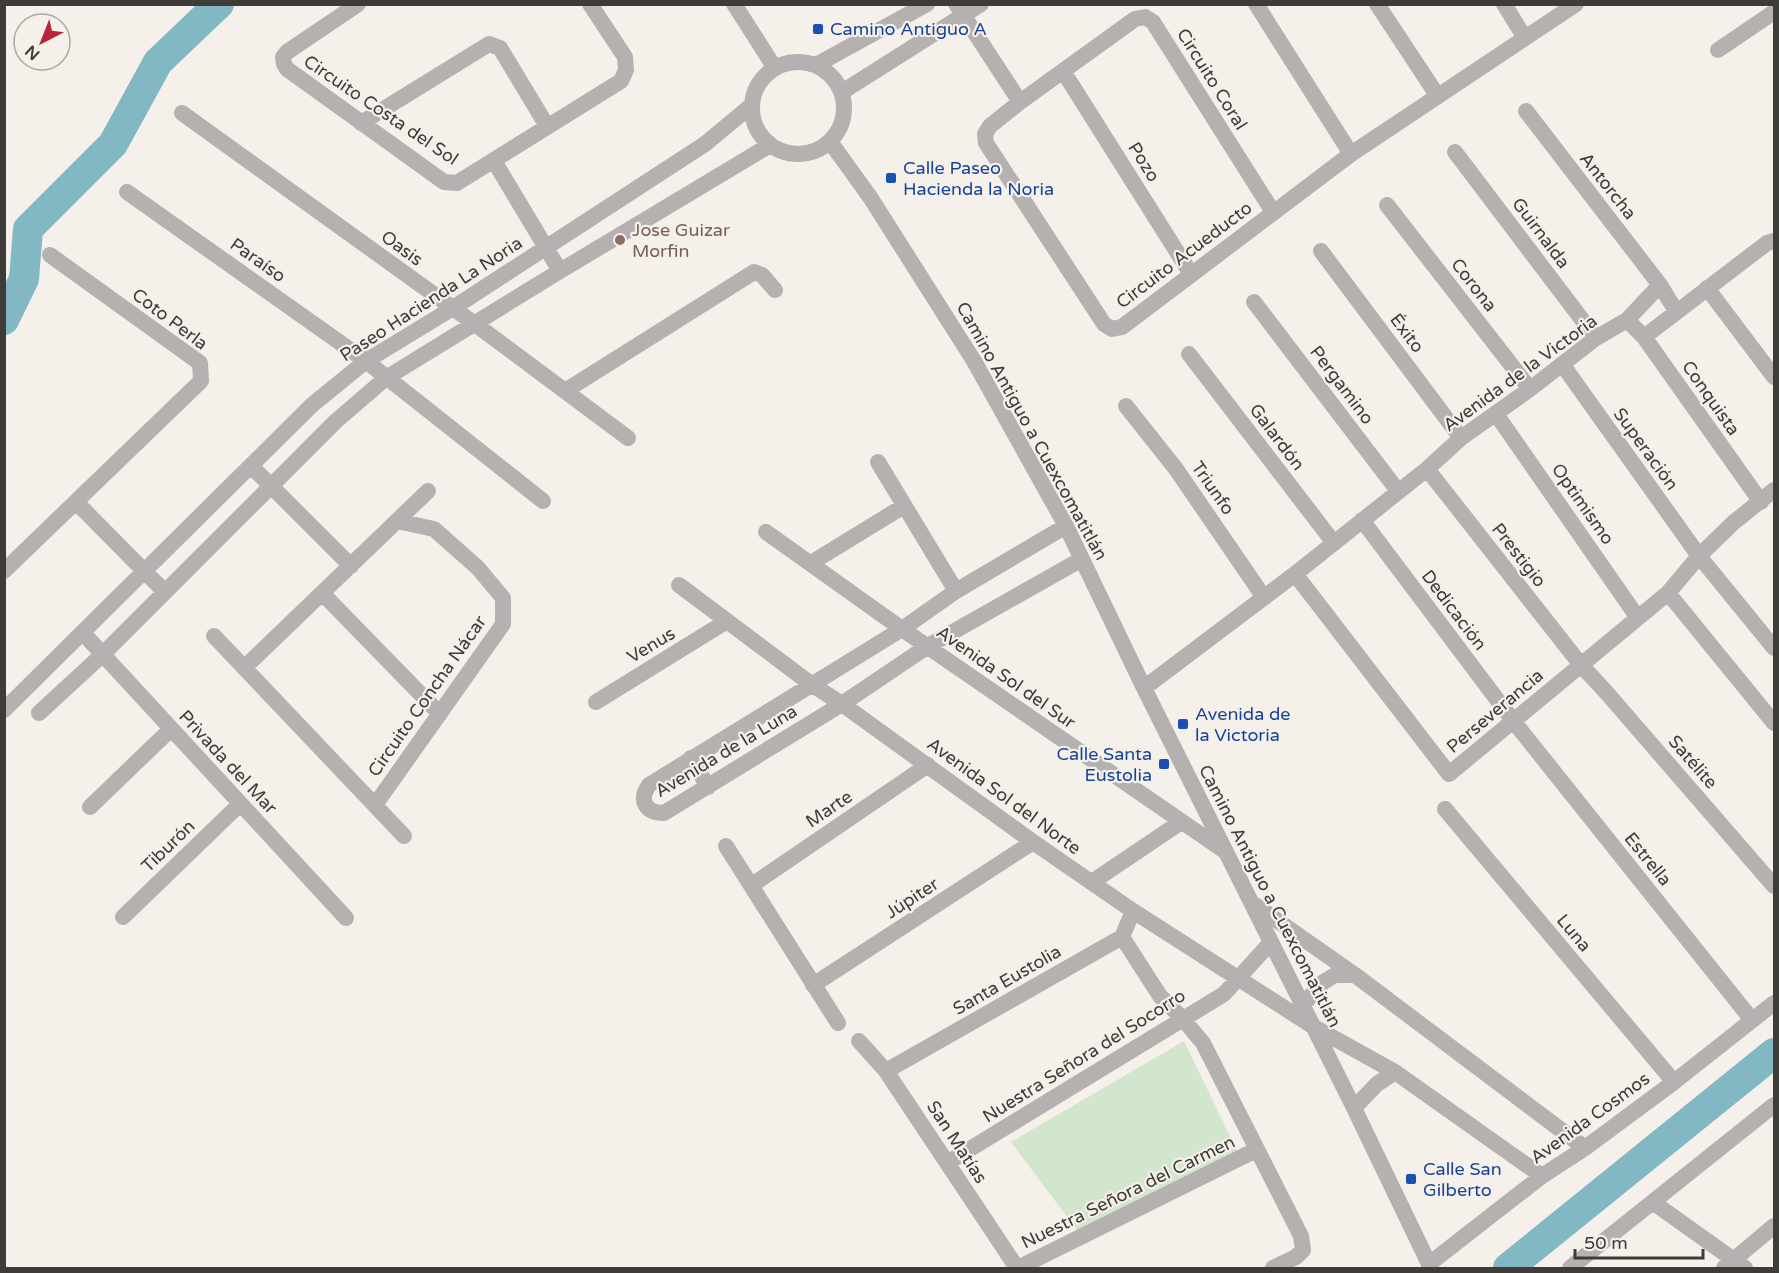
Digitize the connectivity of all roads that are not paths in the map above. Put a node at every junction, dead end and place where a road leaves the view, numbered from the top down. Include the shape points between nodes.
1 (358, 4) edge
2 (590, 4) edge
3 (734, 4) edge
4 (927, 4) edge
5 (981, 4) edge
6 (1256, 4) edge
7 (1377, 4) edge
8 (1504, 4) edge
9 (1576, 4) edge
10 (960, 10) edge
11 (1774, 12) edge
12 (1525, 38) junction
13 (1718, 51) dead end
14 (816, 65) junction
15 (775, 68) junction
16 (1063, 71) junction
17 (842, 92) junction
18 (1437, 95) junction
19 (1020, 102) junction
20 (752, 105) junction
21 (1526, 111) dead end
22 (182, 113) dead end
23 (361, 123) junction
24 (547, 126) junction
25 (985, 134) joint
26 (831, 143) junction
27 (770, 145) junction
28 (1455, 152) dead end
29 (1351, 154) junction
30 (494, 161) junction
31 (127, 192) dead end
32 (1388, 205) dead end
33 (1273, 212) junction
34 (1774, 241) edge
35 (545, 247) junction
36 (1322, 251) dead end
37 (50, 255) dead end
38 (560, 271) junction
39 (1191, 274) junction
40 (1660, 285) junction
41 (1707, 288) junction
42 (775, 290) dead end
43 (1254, 302) dead end
44 (453, 308) junction
45 (1676, 311) junction
46 (1627, 320) junction
47 (475, 324) junction
48 (1644, 337) junction
49 (1596, 338) junction
50 (1189, 354) dead end
51 (366, 361) junction
52 (1562, 364) junction
53 (1774, 377) edge
54 (386, 378) junction
55 (1530, 389) junction
56 (565, 391) junction
57 (1126, 406) dead end
58 (1496, 414) junction
59 (628, 438) dead end
60 (1461, 438) junction
61 (878, 462) dead end
62 (251, 466) junction
63 (1427, 468) junction
64 (272, 485) junction
65 (1774, 490) edge
66 (428, 491) dead end
67 (1398, 491) junction
68 (543, 501) dead end
69 (76, 502) junction
70 (1761, 502) junction
71 (904, 506) junction
72 (1362, 520) junction
73 (397, 521) junction
74 (1066, 526) junction
75 (766, 532) dead end
76 (1334, 543) junction
77 (1699, 556) junction
78 (1082, 559) junction
79 (811, 563) junction
80 (351, 566) junction
81 (4, 571) edge
82 (145, 572) junction
83 (1295, 574) junction
84 (679, 585) dead end
85 (956, 591) junction
86 (165, 592) junction
87 (322, 593) junction
88 (1668, 593) junction
89 (1263, 596) junction
90 (1638, 618) junction
91 (727, 621) junction
92 (902, 629) junction
93 (83, 633) junction
94 (214, 636) dead end
95 (928, 646) junction
96 (1774, 648) edge
97 (102, 655) junction
98 (1581, 665) junction
99 (244, 668) junction
100 (811, 684) junction
101 (1144, 688) junction
102 (596, 702) dead end
103 (842, 704) junction
104 (4, 710) edge
105 (39, 713) dead end
106 (440, 714) junction
107 (1514, 722) junction
108 (1774, 723) edge
109 (171, 729) junction
110 (691, 758) junction
111 (928, 765) junction
112 (708, 787) junction
113 (240, 804) junction
114 (375, 805) junction
115 (90, 807) dead end
116 (1445, 809) dead end
117 (1181, 822) junction
118 (404, 836) dead end
119 (1033, 842) junction
120 (726, 846) dead end
121 (1226, 852) junction
122 (1092, 882) junction
123 (752, 885) junction
124 (1774, 886) edge
125 (1253, 903) junction
126 (1133, 910) junction
127 (123, 917) dead end
128 (346, 918) dead end
129 (1122, 937) junction
130 (1271, 942) junction
131 (1355, 975) junction
132 (1239, 979) junction
133 (813, 986) junction
134 (1774, 1003) edge
135 (1303, 1005) junction
136 (1183, 1018) junction
137 (1752, 1020) junction
138 (838, 1023) dead end
139 (1314, 1027) junction
140 (859, 1041) dead end
141 (886, 1071) junction
142 (1395, 1072) junction
143 (1674, 1082) junction
144 (1774, 1105) edge
145 (1354, 1108) junction
146 (1585, 1148) junction
147 (1256, 1150) junction
148 (947, 1163) junction
149 (1542, 1176) junction
150 (1654, 1203) junction
151 (1774, 1226) edge
152 (1734, 1266) edge
153 (1430, 1267) edge
154 (1017, 1269) edge
155 (1273, 1269) edge
156 (1570, 1269) edge

1 - 23 street, Circuito Costa del Sol via 283,57 287,69
2 - 24 street, Circuito Costa del Sol via 625,57 626,70 621,81
3 - 15 street
4 - 14 street
5 - 10 street
6 - 29 street
7 - 18 street
8 - 12 street
9 - 12 street, Circuito Acueducto
10 - 17 street
10 - 19 street
11 - 13 street
12 - 18 street, Circuito Acueducto
14 - 15 street via 788,63
14 - 17 street via 831,76
15 - 20 street via 759,83
16 - 19 street, Circuito Coral
16 - 33 street, Circuito Coral via 1135,19 1145,17 1153,22
16 - 39 street, Pozo
17 - 26 street via 845,110 841,128
18 - 29 street, Circuito Acueducto
19 - 25 street, Circuito Coral
20 - 27 street via 759,134
20 - 35 street, Paseo Hacienda La Noria via 705,144
21 - 40 street, Antorcha
22 - 44 street, Oasis
23 - 24 street via 489,44 500,48
23 - 30 street, Circuito Costa del Sol via 444,182 458,183
24 - 30 street, Circuito Costa del Sol
25 - 39 street, Circuito Acueducto via 986,143 1097,314 1112,330 1122,327
26 - 27 street via 817,152 801,155 784,153
26 - 74 street, Camino Antiguo a Cuexcomatitlán via 870,196 974,361
27 - 38 street
28 - 49 street, Guirnalda
29 - 33 street, Circuito Acueducto
30 - 35 street
31 - 51 street, Paraíso
32 - 55 street, Corona
33 - 39 street, Circuito Acueducto
34 - 41 street
35 - 38 street
35 - 44 street, Paseo Hacienda La Noria
36 - 60 street, Éxito
37 - 69 street, Coto Perla via 200,363 201,381
38 - 47 street
40 - 45 street, Antorcha
40 - 46 street, Avenida de la Victoria
41 - 45 street
41 - 53 street
42 - 56 street via 754,272
43 - 67 street, Pergamino
44 - 47 street, Oasis
44 - 51 street, Paseo Hacienda La Noria
45 - 48 street
46 - 48 street, Conquista
46 - 49 street, Avenida de la Victoria
47 - 54 street
47 - 56 street, Oasis
48 - 70 street, Conquista
49 - 52 street, Avenida de la Victoria
50 - 76 street, Galardón
51 - 54 street, Paraíso
51 - 62 street, Paseo Hacienda La Noria via 312,405
52 - 55 street, Avenida de la Victoria
52 - 77 street, Superación
54 - 64 street
54 - 68 street
55 - 58 street, Avenida de la Victoria
56 - 59 street, Oasis
57 - 89 street, Triunfo via 1176,469
58 - 60 street, Avenida de la Victoria
58 - 90 street, Optimismo
60 - 63 street, Avenida de la Victoria
61 - 71 street
62 - 64 street
62 - 82 street, Paseo Hacienda La Noria
63 - 67 street, Avenida de la Victoria
63 - 98 street, Prestigio
64 - 80 street
64 - 86 street
65 - 70 street, Perseverancia
66 - 73 street
67 - 72 street, Avenida de la Victoria
69 - 81 street, Coto Perla
69 - 82 street
70 - 77 street, Perseverancia via 1732,523
71 - 79 street
71 - 85 street
72 - 76 street, Avenida de la Victoria
72 - 107 street, Dedicación
73 - 80 street
73 - 106 street, Circuito Concha Nácar via 434,529 478,568 503,598 503,624
74 - 78 street, Camino Antiguo a Cuexcomatitlán
74 - 85 street, Avenida de la Luna
75 - 79 street, Avenida Sol del Sur
76 - 83 street, Avenida de la Victoria
77 - 88 street, Perseverancia
77 - 96 street, Superación
78 - 95 street, Avenida de la Luna
78 - 101 street, Camino Antiguo a Cuexcomatitlán
79 - 92 street, Avenida Sol del Sur
80 - 87 street
82 - 86 street
82 - 93 street, Paseo Hacienda La Noria
83 - 89 street, Avenida de la Victoria
83 - 107 street, Perseverancia via 1449,774
84 - 91 street, Avenida Sol del Norte
85 - 92 street, Avenida de la Luna
86 - 97 street
87 - 99 street
87 - 106 street
88 - 90 street, Perseverancia
88 - 108 street
89 - 101 street, Avenida de la Victoria
90 - 98 street, Perseverancia
91 - 100 street, Avenida Sol del Norte
91 - 102 street, Venus
92 - 95 street, Avenida Sol del Sur
92 - 100 street, Avenida de la Luna
93 - 97 street, Privada del Mar
93 - 104 street, Paseo Hacienda La Noria
94 - 99 street, Circuito Concha Nácar
95 - 103 street, Avenida de la Luna
95 - 117 street, Avenida Sol del Sur
97 - 105 street
97 - 109 street, Privada del Mar
98 - 107 street, Perseverancia
98 - 124 street, Satélite
99 - 114 street, Circuito Concha Nácar
100 - 103 street, Avenida Sol del Norte
100 - 110 street, Avenida de la Luna
101 - 121 street, Camino Antiguo a Cuexcomatitlán
103 - 111 street, Avenida Sol del Norte
103 - 112 street, Avenida de la Luna
106 - 114 street, Circuito Concha Nácar
107 - 137 street, Estrella
109 - 113 street, Privada del Mar
109 - 115 street
110 - 112 street
110 - 112 street, Avenida de la Luna via 649,785 643,793 647,808 664,813
111 - 119 street, Avenida Sol del Norte
111 - 123 street, Marte
113 - 127 street, Tiburón
113 - 128 street, Privada del Mar
114 - 118 street, Circuito Concha Nácar
116 - 143 street, Luna
117 - 121 street, Avenida Sol del Sur
117 - 122 street
119 - 122 street, Avenida Sol del Norte
119 - 133 street, Júpiter
120 - 123 street
121 - 125 street, Camino Antiguo a Cuexcomatitlán
122 - 126 street, Avenida Sol del Norte
123 - 133 street
125 - 130 street, Camino Antiguo a Cuexcomatitlán
125 - 131 street
126 - 129 street
126 - 132 street, Avenida Sol del Norte
129 - 136 street via 1160,996
129 - 141 street, Santa Eustolia
130 - 132 street, Nuestra Señora del Socorro
130 - 135 street, Camino Antiguo a Cuexcomatitlán
131 - 135 street via 1335,975 1322,983
131 - 146 street
132 - 136 street, Nuestra Señora del Socorro via 1224,994
132 - 139 street, Avenida Sol del Norte
133 - 138 street
134 - 137 street, Avenida Cosmos
135 - 139 street, Camino Antiguo a Cuexcomatitlán
136 - 147 street via 1203,1043
136 - 148 street, Nuestra Señora del Socorro
137 - 143 street, Avenida Cosmos
139 - 142 street, Avenida Sol del Norte
139 - 145 street, Camino Antiguo a Cuexcomatitlán
140 - 141 street, San Matías
141 - 148 street, San Matías
142 - 145 street
142 - 149 street, Avenida Sol del Norte
143 - 146 street, Avenida Cosmos
144 - 150 street
145 - 153 street, Camino Antiguo a Cuexcomatitlán
146 - 149 street, Avenida Cosmos
147 - 154 street, Nuestra Señora del Carmen
147 - 155 street via 1301,1236 1303,1250
148 - 154 street, San Matías
149 - 153 street, Avenida Cosmos
150 - 152 street
150 - 156 street
151 - 152 street

